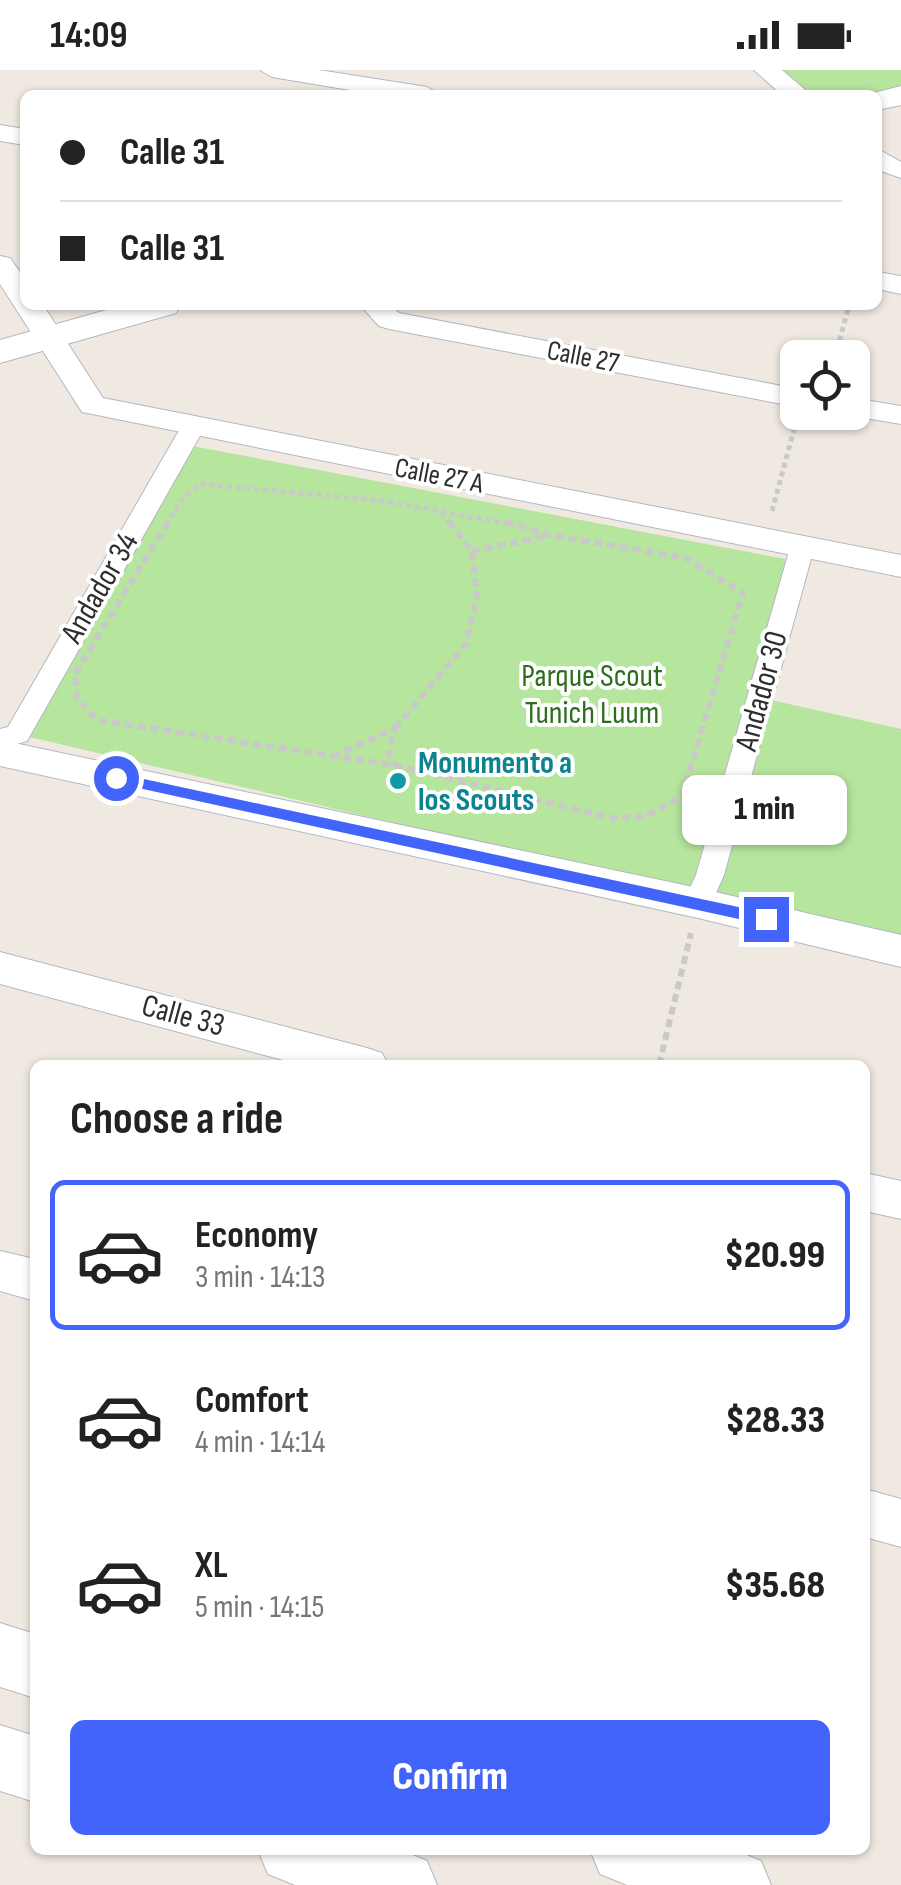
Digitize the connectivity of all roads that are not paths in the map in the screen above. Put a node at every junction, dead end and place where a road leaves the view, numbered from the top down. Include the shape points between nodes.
1 (272, 70) edge
2 (766, 70) edge
3 (396, 90) edge
4 (792, 90) edge
5 (0, 264) edge
6 (20, 292) edge
7 (32, 310) edge
8 (146, 310) edge
9 (379, 310) edge
10 (50, 338) junction
11 (0, 352) edge
12 (780, 395) edge
13 (870, 410) edge
14 (901, 416) edge
15 (193, 426) junction
16 (802, 548) junction
17 (901, 566) edge
18 (0, 739) edge
19 (0, 754) edge
20 (698, 903) junction
21 (901, 951) edge
22 (0, 968) edge
23 (348, 1060) edge
24 (870, 1193) edge
25 (901, 1200) edge
26 (0, 1270) edge
27 (30, 1279) edge
28 (870, 1514) edge
29 (901, 1522) edge
30 (0, 1656) edge
31 (30, 1665) edge
32 (0, 1758) edge
33 (30, 1767) edge
34 (308, 1855) edge
35 (640, 1855) edge
36 (403, 1885) edge
37 (738, 1885) edge

1 - 3 street
2 - 4 street
5 - 6 street, Calle 27 A
7 - 10 street, Calle 27 A
8 - 10 street
9 - 12 street, Calle 27 via 389,320
10 - 11 street
10 - 15 street, Calle 27 A via 93,405
13 - 14 street
15 - 16 street, Calle 27 A
15 - 18 street, Andador 34 via 17,734
16 - 17 street, Calle 27 A
16 - 20 street, Andador 30
19 - 20 street
20 - 21 street
22 - 23 street, Calle 33
24 - 25 street
26 - 27 street
28 - 29 street
30 - 31 street
32 - 33 street
34 - 36 street
35 - 37 street

